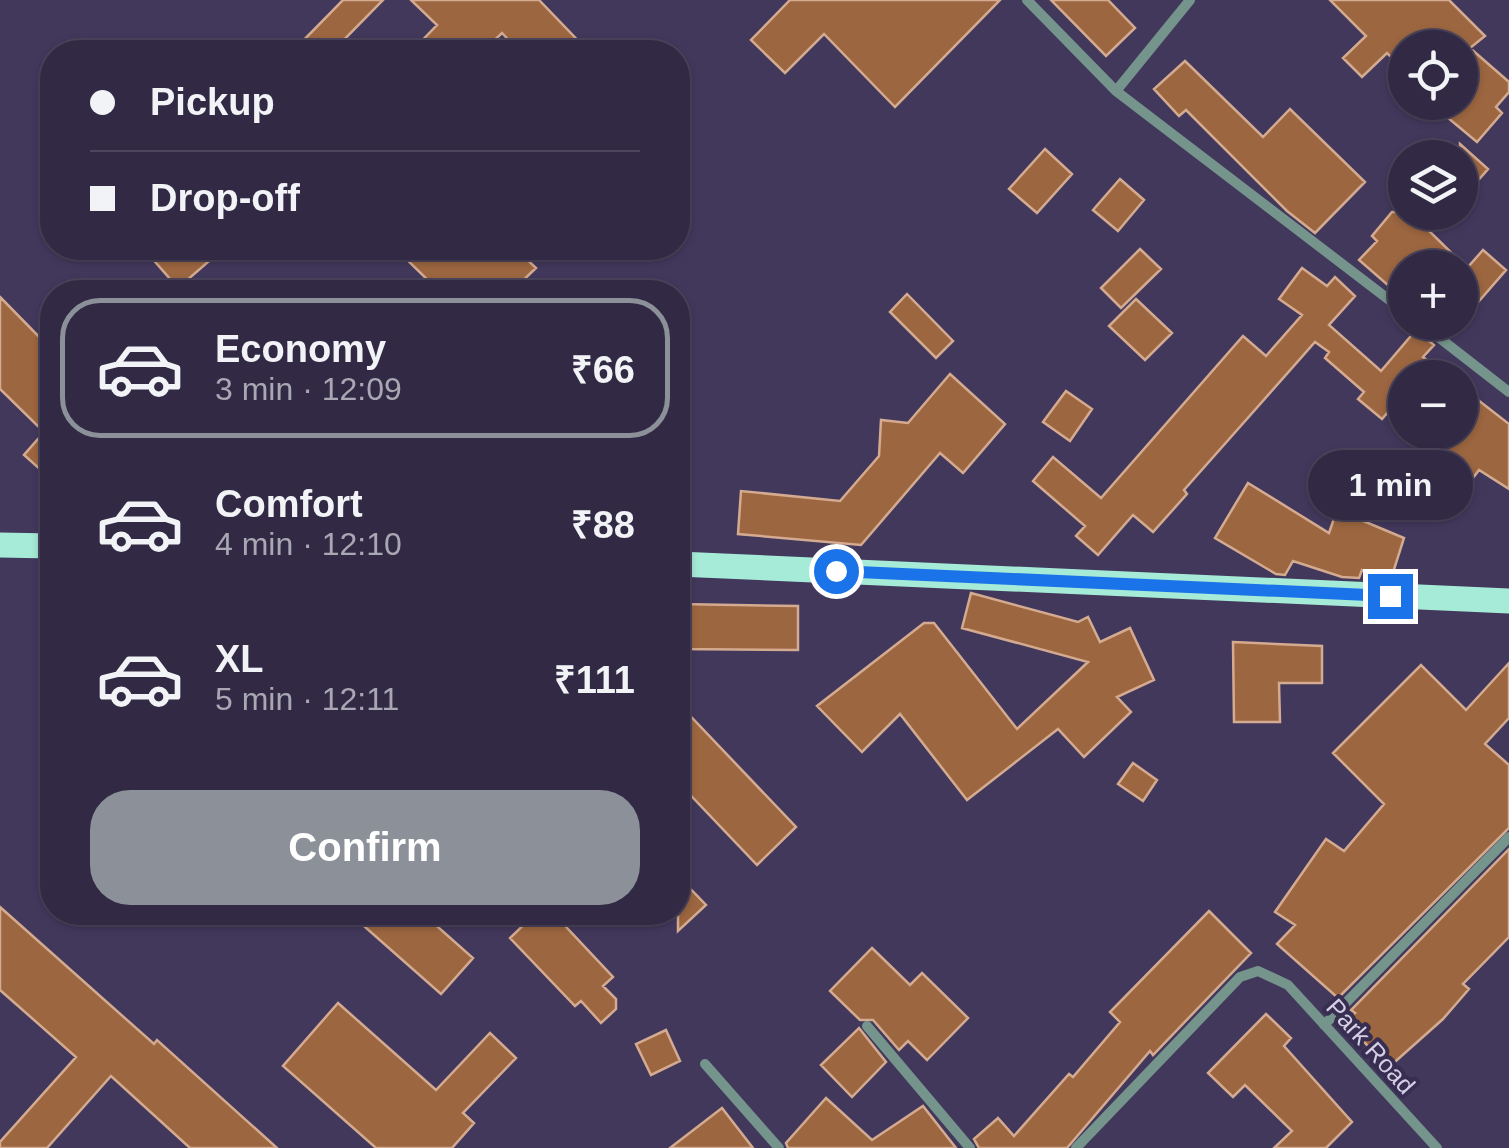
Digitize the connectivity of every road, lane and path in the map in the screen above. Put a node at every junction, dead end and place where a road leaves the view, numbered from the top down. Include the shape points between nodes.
1 (1027, 0) edge
2 (1190, 0) edge
3 (1116, 91) junction
4 (1388, 299) edge
5 (1441, 340) edge
6 (1509, 392) edge
7 (0, 546) edge
8 (40, 546) edge
9 (690, 565) edge
10 (1509, 600) edge
11 (1509, 837) edge
12 (1324, 1025) junction
13 (868, 1026) dead end
14 (705, 1064) dead end
15 (779, 1148) edge
16 (970, 1148) edge
17 (1076, 1148) edge
18 (1438, 1148) edge

1 - 3 street
2 - 3 street
3 - 4 street
5 - 6 street
7 - 8 main road
9 - 10 main road
11 - 12 street
12 - 17 street, Park Road via 1272,974 1258,970 1240,977
12 - 18 street, Park Road
13 - 16 street
14 - 15 street

